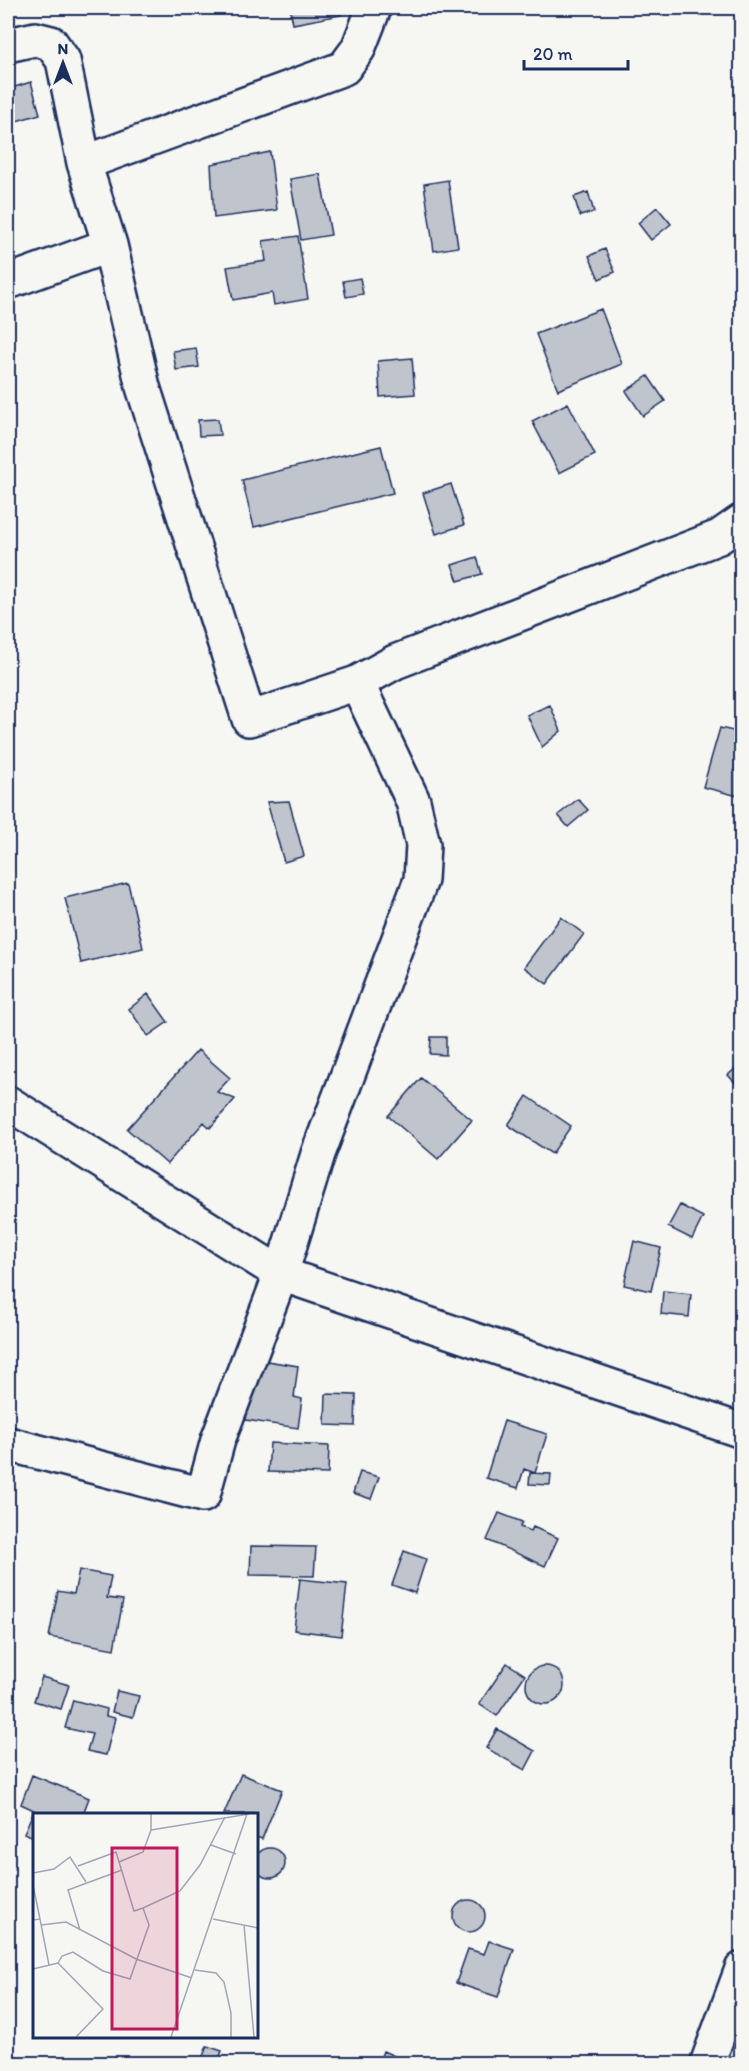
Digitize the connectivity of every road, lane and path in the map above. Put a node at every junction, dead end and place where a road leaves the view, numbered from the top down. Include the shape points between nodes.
1 (374, 8) edge
2 (8, 45) edge
3 (84, 163) junction
4 (110, 245) junction
5 (8, 282) edge
6 (741, 521) edge
7 (357, 683) junction
8 (8, 1103) edge
9 (281, 1274) junction
10 (741, 1431) edge
11 (8, 1444) edge
12 (741, 1969) edge
13 (707, 2064) edge

1 - 3 street via 358,49 344,68
2 - 3 street via 35,39 51,43 63,60
3 - 4 street
4 - 5 street
4 - 7 street via 143,387 249,718
6 - 7 street via 719,537 395,662
7 - 9 street via 413,801 423,844 421,880 318,1154
8 - 9 street
9 - 10 street
9 - 11 street via 218,1440 203,1496
12 - 13 street

